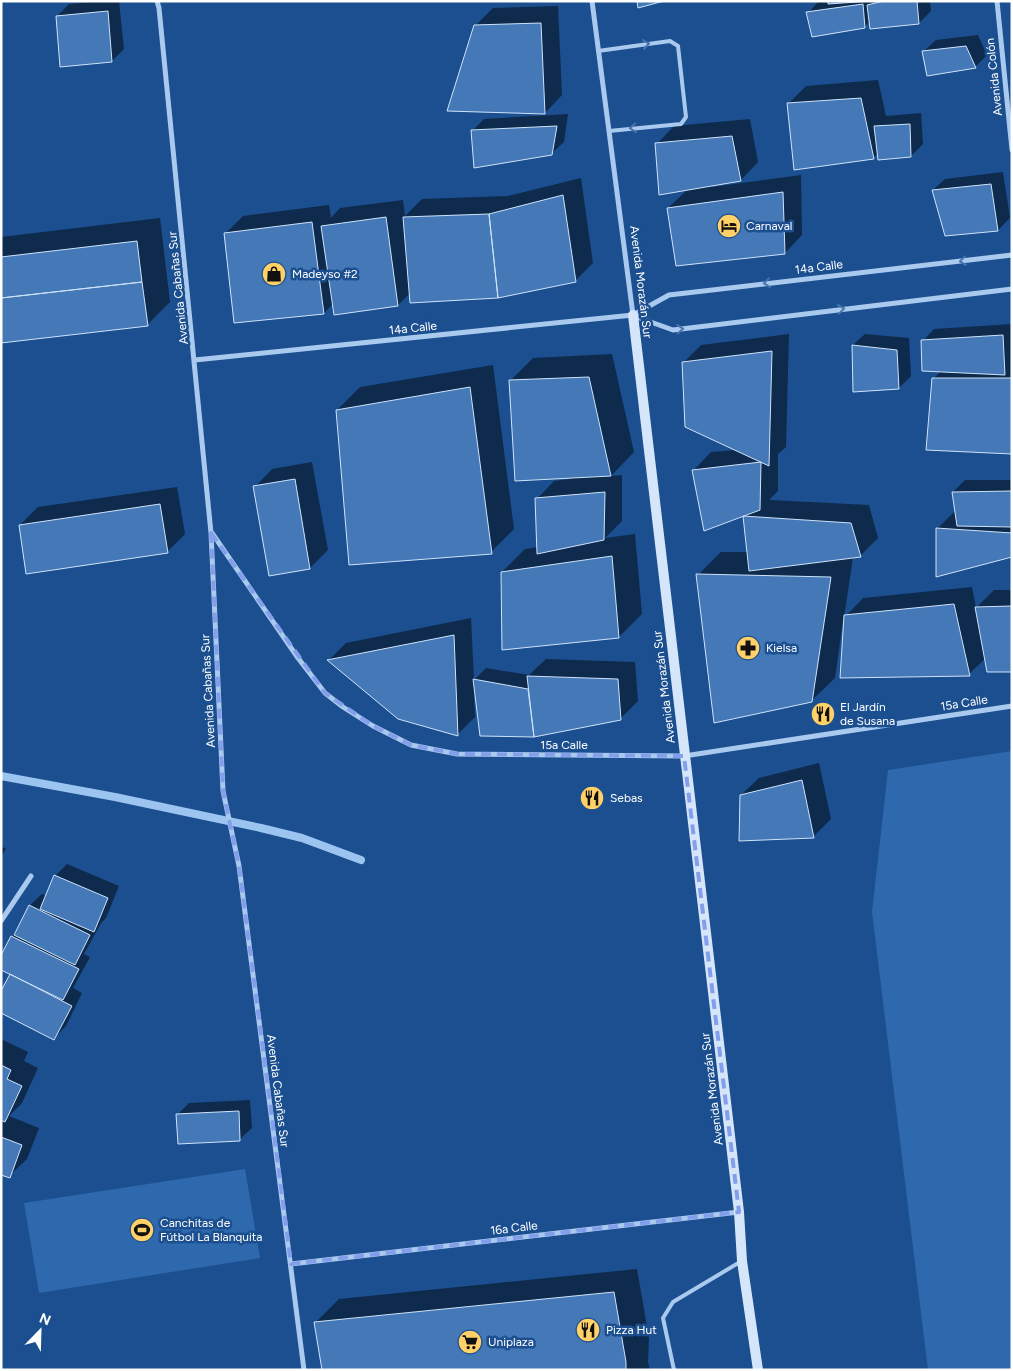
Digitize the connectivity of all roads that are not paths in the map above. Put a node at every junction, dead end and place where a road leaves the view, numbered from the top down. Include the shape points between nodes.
1 (157, 1) edge
2 (161, 1) edge
3 (592, 1) edge
4 (997, 1) edge
5 (159, 8) junction
6 (598, 51) junction
7 (609, 131) junction
8 (1012, 150) edge
9 (1012, 255) edge
10 (1012, 289) edge
11 (634, 315) junction
12 (195, 360) junction
13 (211, 533) junction
14 (1012, 706) edge
15 (684, 756) junction
16 (31, 876) dead end
17 (1, 921) edge
18 (740, 1212) junction
19 (742, 1261) junction
20 (291, 1264) junction
21 (304, 1370) edge
22 (674, 1370) edge
23 (758, 1370) edge

1 - 5 street, Avenida Cabañas Sur
2 - 5 street, Avenida Cabañas Sur
3 - 6 street, Avenida Morazán Sur
4 - 8 street, Avenida Colón
5 - 12 street, Avenida Cabañas Sur
6 - 7 street, Avenida Morazán Sur
6 -> 7 lane via 670,41 678,46 685,121
7 - 11 street, Avenida Morazán Sur
9 -> 11 street, 14a Calle via 669,294
11 -> 10 street, 14a Calle via 673,330
11 - 12 street, 14a Calle
11 - 15 street, Avenida Morazán Sur
12 - 13 street, Avenida Cabañas Sur
13 - 15 street, 15a Calle via 325,693 373,726 411,744 457,754
13 - 20 street, Avenida Cabañas Sur via 223,791 239,866
14 - 15 street, 15a Calle
15 - 18 street, Avenida Morazán Sur
16 - 17 street
18 - 19 street, Avenida Morazán Sur
18 - 20 street, 16a Calle
19 - 22 lane via 673,1302 662,1318
19 - 23 street, Avenida Morazán Sur
20 - 21 street, Avenida Cabañas Sur

